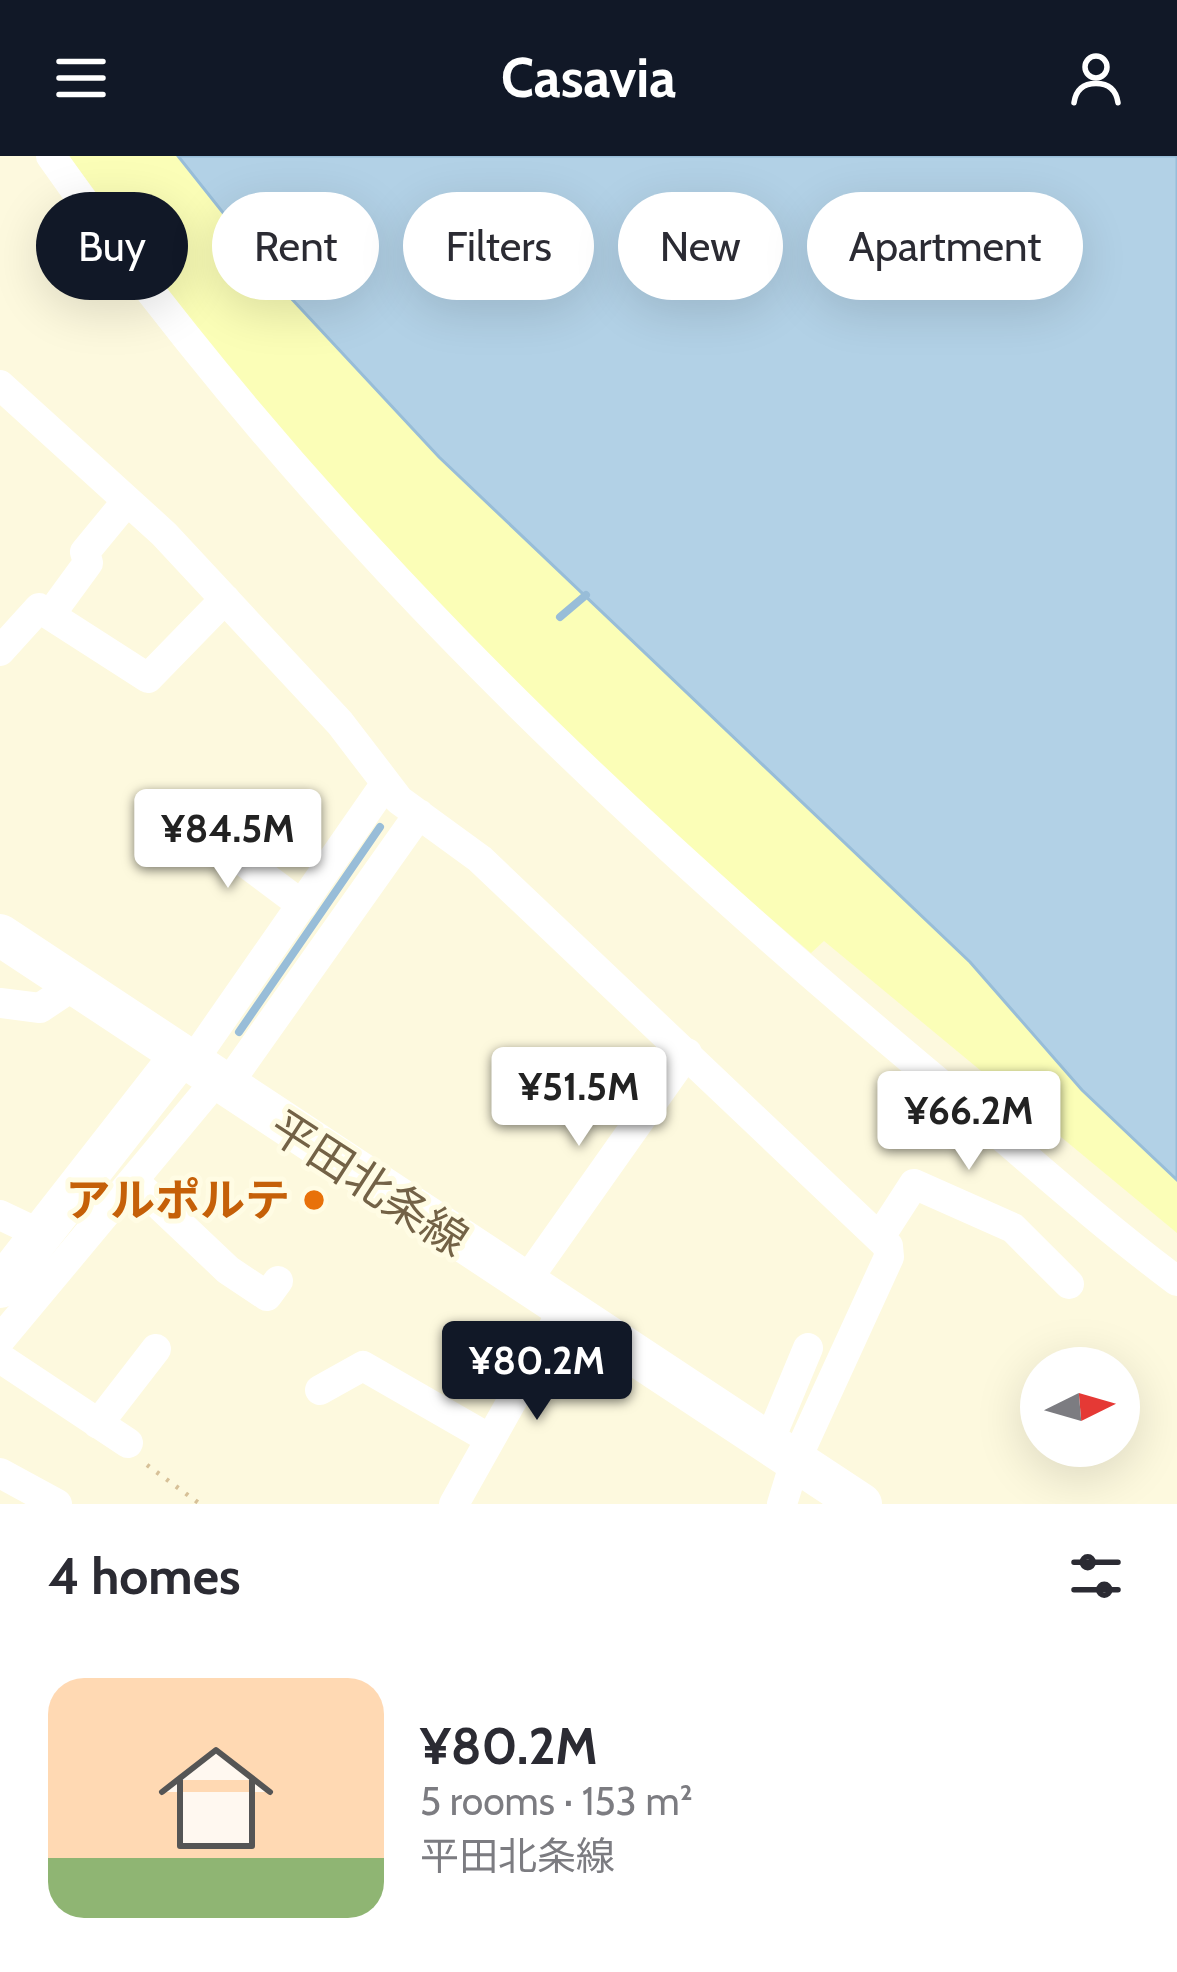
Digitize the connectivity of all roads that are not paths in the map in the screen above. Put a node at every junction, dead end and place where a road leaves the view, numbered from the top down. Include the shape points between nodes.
1 (51, 156) edge
2 (0, 385) edge
3 (127, 501) junction
4 (224, 599) junction
5 (50, 616) junction
6 (0, 651) edge
7 (386, 783) junction
8 (419, 814) junction
9 (194, 824) dead end
10 (302, 905) junction
11 (0, 935) edge
12 (73, 986) junction
13 (0, 1004) edge
14 (688, 1053) junction
15 (202, 1073) junction
16 (136, 1183) junction
17 (0, 1215) edge
18 (40, 1234) junction
19 (880, 1235) junction
20 (278, 1281) dead end
21 (1177, 1281) edge
22 (524, 1284) junction
23 (1069, 1284) dead end
24 (0, 1287) edge
25 (563, 1310) junction
26 (0, 1340) edge
27 (808, 1348) dead end
28 (156, 1349) dead end
29 (0, 1358) edge
30 (320, 1390) dead end
31 (98, 1424) junction
32 (490, 1439) junction
33 (128, 1444) road end
34 (782, 1453) junction
35 (0, 1473) edge
36 (57, 1504) edge
37 (454, 1504) edge
38 (782, 1504) edge
39 (861, 1504) edge

1 - 21 street via 220,384 514,704 846,1004
2 - 3 street
3 - 4 street
3 - 5 street
4 - 5 street via 148,678
4 - 7 street
5 - 6 street via 39,608
7 - 8 street
7 - 10 street
8 - 14 street via 480,859
8 - 15 street
9 - 10 street
10 - 15 street
11 - 12 main road, 平田北条線
12 - 13 street via 40,1008
12 - 15 main road, 平田北条線
14 - 19 street
14 - 22 street
15 - 16 street
15 - 18 main road
15 - 22 main road, 平田北条線
16 - 20 street via 228,1270 267,1296
16 - 26 street
17 - 18 street
18 - 24 main road
19 - 23 street via 914,1184 1013,1228
19 - 34 street via 890,1256
22 - 25 main road, 平田北条線
25 - 32 street
25 - 34 main road, 平田北条線
27 - 34 street
28 - 31 street
29 - 31 street
30 - 32 street via 363,1366
31 - 33 street
32 - 37 street
34 - 38 street
34 - 39 main road, 平田北条線
35 - 36 street

